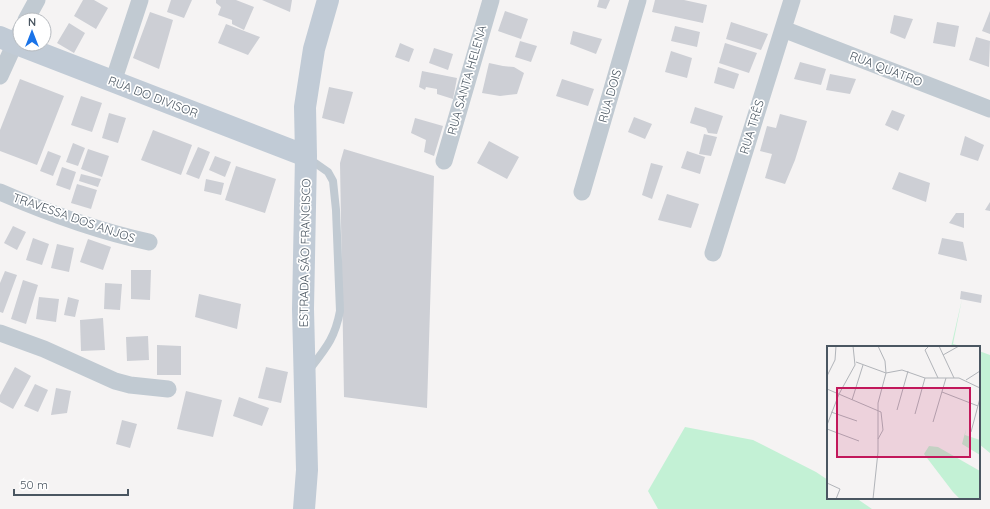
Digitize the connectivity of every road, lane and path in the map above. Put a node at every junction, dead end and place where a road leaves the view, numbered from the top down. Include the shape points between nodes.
1 (37, 0) edge
2 (140, 0) edge
3 (328, 0) edge
4 (490, 0) edge
5 (638, 0) edge
6 (792, 0) edge
7 (30, 12) edge
8 (783, 29) junction
9 (11, 37) edge
10 (0, 76) edge
11 (113, 82) junction
12 (990, 109) edge
13 (306, 156) junction
14 (444, 161) dead end
15 (0, 192) edge
16 (582, 192) dead end
17 (149, 242) dead end
18 (713, 253) dead end
19 (0, 333) edge
20 (305, 375) junction
21 (168, 389) dead end
22 (304, 509) edge

1 - 7 street
2 - 11 street
3 - 13 street, ESTRADA SÃO FRANCISCO via 314,49 305,107
4 - 14 street, RUA SANTA HELENA
5 - 16 street, RUA DOIS
6 - 8 street, RUA TRÊS
8 - 12 street, RUA QUATRO
8 - 18 street, RUA TRÊS
9 - 10 street
9 - 11 street, RUA DO DIVISOR
11 - 13 street, RUA DO DIVISOR
13 - 20 street, ESTRADA SÃO FRANCISCO via 303,309
13 - 20 lane via 328,172 332,181 336,210 340,311 332,339
15 - 17 street, TRAVESSA DOS ANJOS via 34,207 118,235
19 - 21 street via 44,349 115,381
20 - 22 street, ESTRADA SÃO FRANCISCO via 307,470

